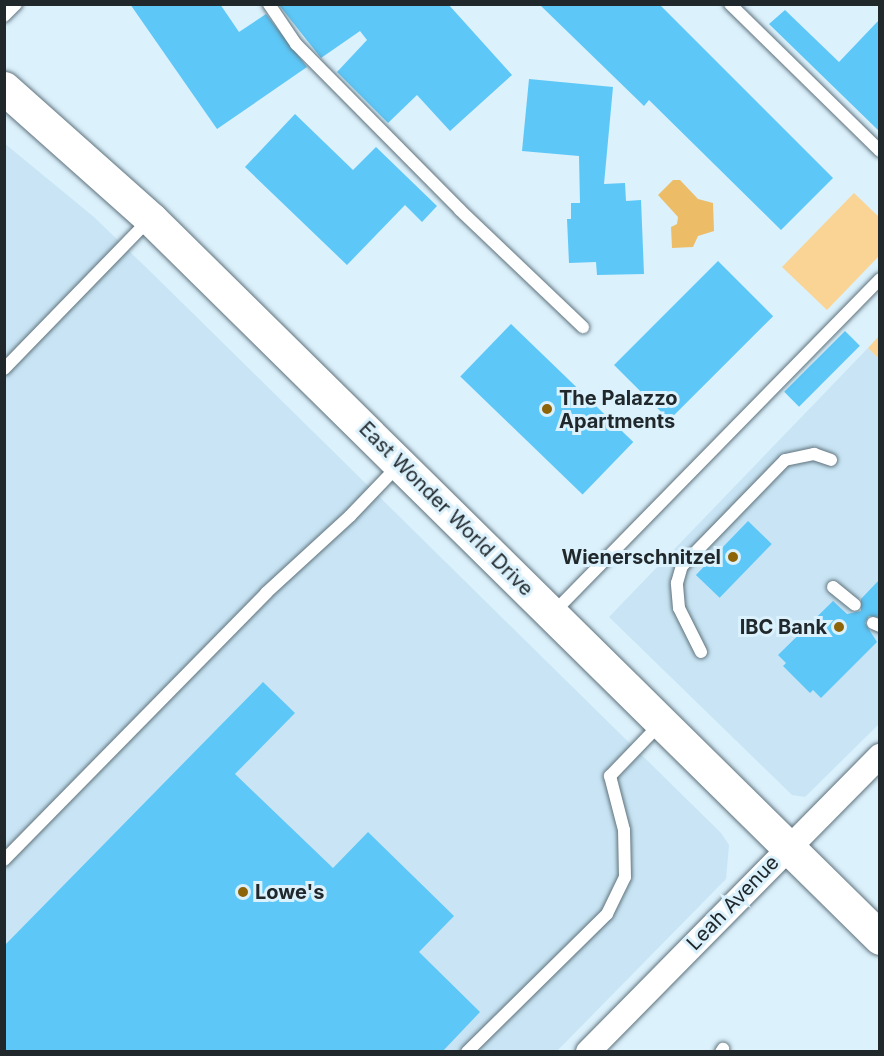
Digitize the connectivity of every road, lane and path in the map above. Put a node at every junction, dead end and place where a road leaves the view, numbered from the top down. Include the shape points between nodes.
1 (16, 4) edge
2 (269, 4) edge
3 (730, 4) edge
4 (4, 16) edge
5 (4, 88) edge
6 (879, 151) edge
7 (151, 219) junction
8 (879, 279) edge
9 (583, 327) dead end
10 (4, 369) edge
11 (831, 460) dead end
12 (401, 463) junction
13 (833, 587) dead end
14 (855, 605) dead end
15 (552, 614) junction
16 (701, 652) dead end
17 (661, 722) junction
18 (877, 762) edge
19 (787, 847) junction
20 (4, 860) edge
21 (879, 938) edge
22 (467, 1052) edge
23 (588, 1052) edge

1 - 4 lane
2 - 9 lane via 296,44 460,210
3 - 6 lane
5 - 7 main road, East Wonder World Drive
7 - 10 lane
7 - 12 main road, East Wonder World Drive
8 - 15 lane
11 - 16 lane via 814,454 785,460 682,566 677,583 679,608
12 - 15 main road, East Wonder World Drive
12 - 20 lane via 266,593
13 - 14 lane
15 - 17 main road, East Wonder World Drive
17 - 19 main road, East Wonder World Drive
17 - 22 lane via 610,776 624,830 624,877 607,914
18 - 19 street, Leah Avenue
19 - 21 main road, East Wonder World Drive
19 - 23 street, Leah Avenue

